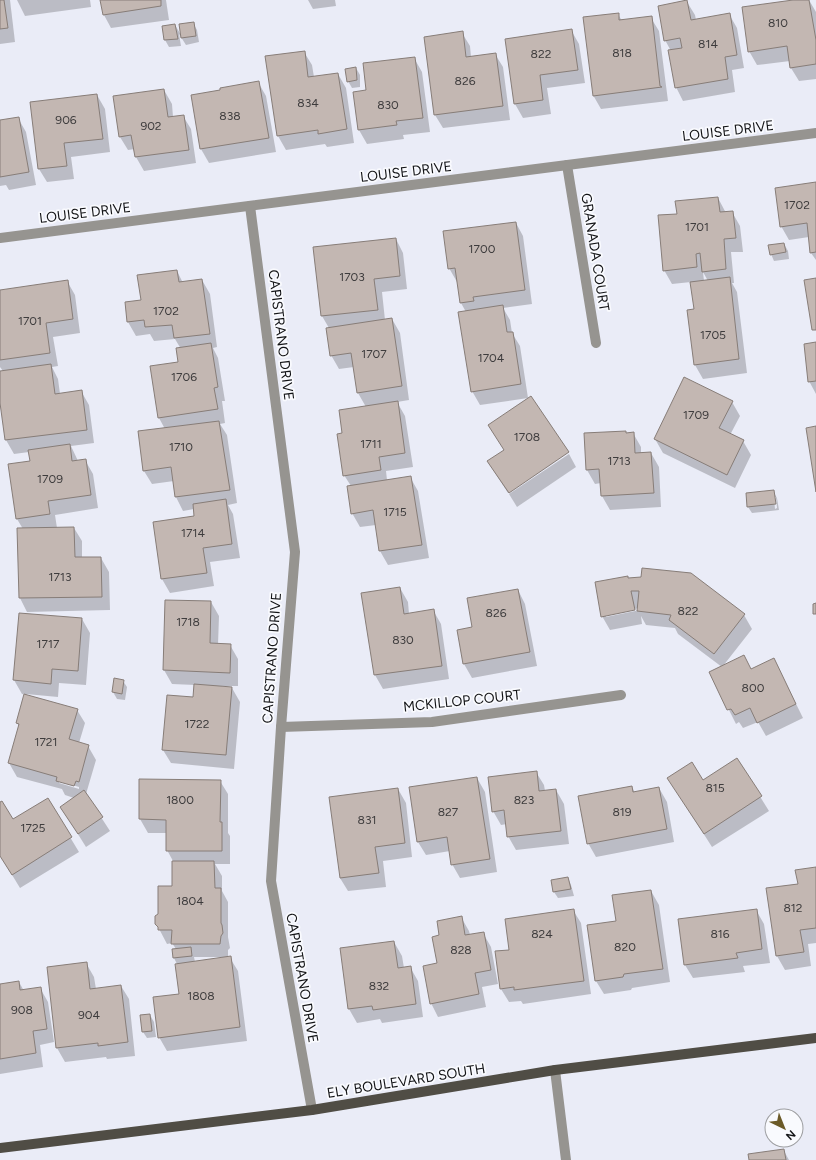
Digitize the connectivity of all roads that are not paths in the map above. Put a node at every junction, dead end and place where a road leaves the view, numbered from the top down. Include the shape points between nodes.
1 (816, 133) edge
2 (567, 165) junction
3 (250, 206) junction
4 (0, 238) edge
5 (596, 343) dead end
6 (621, 695) dead end
7 (281, 727) junction
8 (816, 1038) edge
9 (555, 1070) junction
10 (312, 1110) junction
11 (0, 1148) edge
12 (566, 1160) edge

1 - 2 street, LOUISE DRIVE
2 - 3 street, LOUISE DRIVE
2 - 5 street, GRANADA COURT
3 - 4 street, LOUISE DRIVE
3 - 7 street, CAPISTRANO DRIVE via 294,552
6 - 7 street, MCKILLOP COURT via 432,722
7 - 10 street, CAPISTRANO DRIVE via 271,881
8 - 9 main road, ELY BOULEVARD SOUTH
9 - 10 main road, ELY BOULEVARD SOUTH
9 - 12 street
10 - 11 main road, ELY BOULEVARD SOUTH

